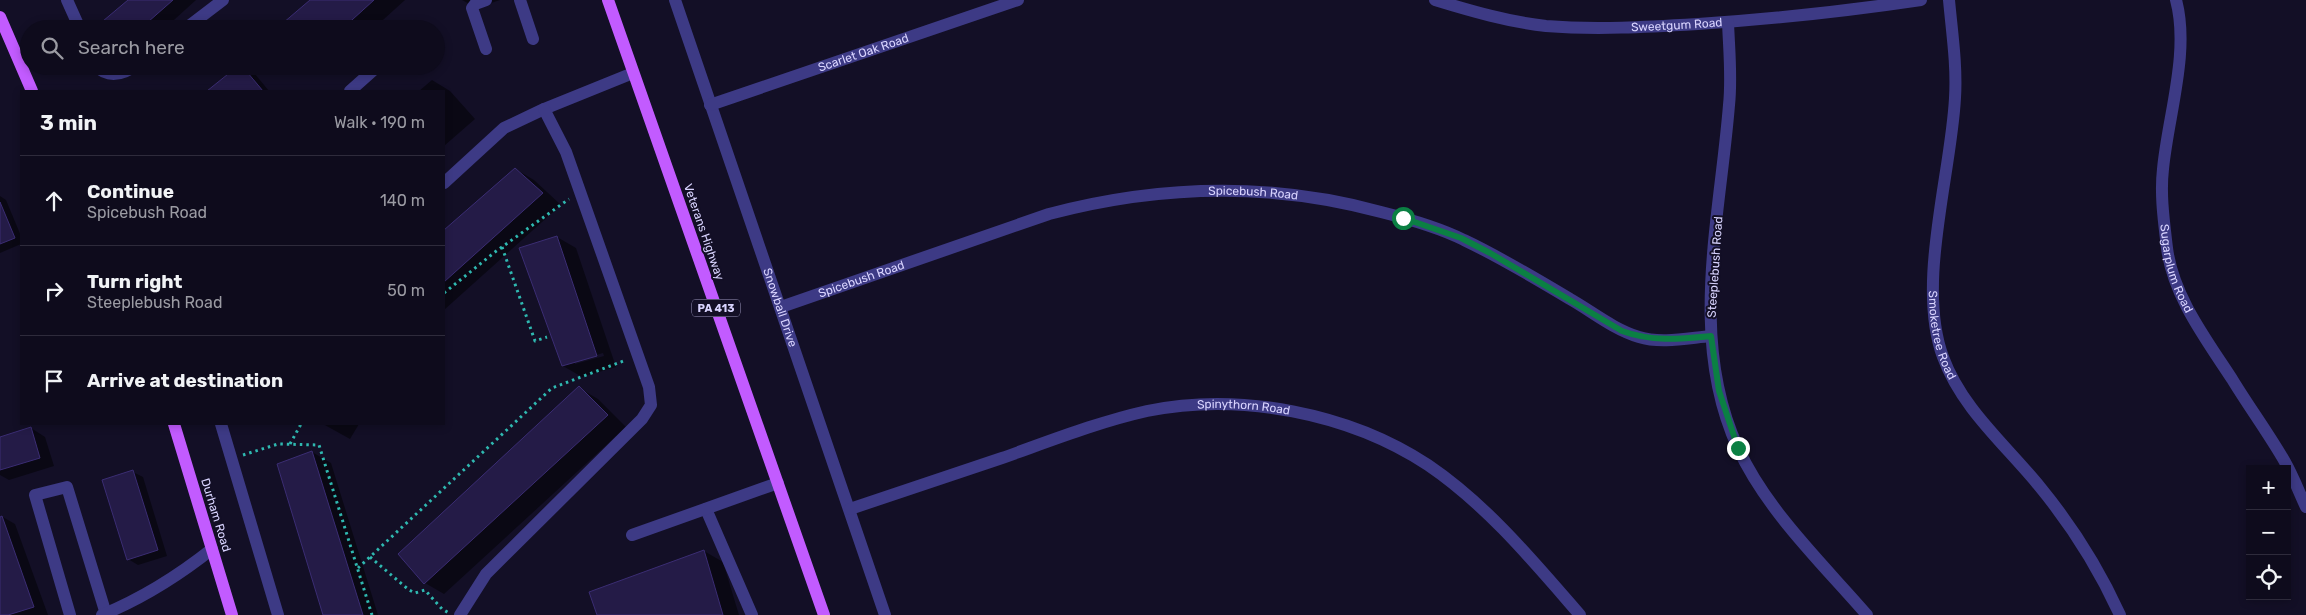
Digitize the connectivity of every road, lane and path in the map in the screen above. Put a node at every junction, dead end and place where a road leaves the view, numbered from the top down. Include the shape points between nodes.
1 (67, 0) edge
2 (223, 0) edge
3 (486, 0) edge
4 (520, 0) edge
5 (608, 0) edge
6 (675, 0) edge
7 (1018, 0) edge
8 (1435, 0) edge
9 (1921, 0) edge
10 (1950, 0) edge
11 (2176, 0) edge
12 (0, 17) edge
13 (76, 20) edge
14 (197, 20) edge
15 (1728, 22) junction
16 (533, 39) dead end
17 (486, 49) dead end
18 (20, 63) edge
19 (633, 73) junction
20 (25, 75) edge
21 (368, 75) edge
22 (32, 90) edge
23 (351, 90) edge
24 (710, 105) junction
25 (544, 109) junction
26 (445, 182) edge
27 (581, 194) junction
28 (502, 247) junction
29 (445, 292) edge
30 (781, 307) junction
31 (1711, 336) junction
32 (547, 337) dead end
33 (638, 355) junction
34 (174, 425) edge
35 (221, 425) edge
36 (300, 425) edge
37 (290, 444) junction
38 (231, 458) junction
39 (778, 483) junction
40 (2306, 506) edge
41 (706, 509) junction
42 (850, 509) junction
43 (632, 535) dead end
44 (212, 549) junction
45 (370, 557) junction
46 (358, 568) junction
47 (104, 614) edge
48 (70, 615) edge
49 (232, 615) edge
50 (278, 615) edge
51 (372, 615) edge
52 (452, 615) edge
53 (460, 615) edge
54 (752, 615) edge
55 (824, 615) edge
56 (885, 615) edge
57 (1580, 615) edge
58 (1866, 615) edge
59 (2120, 615) edge

1 - 13 street
2 - 14 street
3 - 17 street via 472,8
4 - 16 street
5 - 19 main road, Veterans Highway / PA 413
6 - 24 street, Snowball Drive
7 - 24 street, Scarlet Oak Road
8 - 15 street, Sweetgum Road via 1545,26 1651,27
9 - 15 street, Sweetgum Road
10 - 59 street, Smoketree Road via 1956,63 1955,100 1933,278 1935,317 1942,355 1952,378 1978,417 2040,486 2069,524 2086,549
11 - 40 street, Sugarplum Road via 2180,56 2163,170 2162,199 2172,272 2203,335 2285,462
12 - 18 main road
15 - 31 street, Steeplebush Road via 1729,104 1712,281
19 - 25 street
19 - 39 main road, Veterans Highway / PA 413
20 - 22 main road
21 - 23 street
24 - 30 street, Snowball Drive
25 - 26 street via 504,128
25 - 27 street via 566,152
27 - 28 path via 564,201
27 - 33 street
28 - 29 path
28 - 32 path via 535,341
30 - 31 street, Spicebush Road via 1049,214 1159,193 1246,190 1288,193 1352,204 1461,238 1609,324 1641,338 1665,340
30 - 42 street, Snowball Drive
31 - 58 street, Steeplebush Road via 1719,391 1738,448 1754,477 1786,521
33 - 45 path via 552,388
33 - 53 street via 649,387 651,405 642,420 486,574
34 - 44 main road, Durham Road
35 - 38 street
36 - 37 path
37 - 38 path via 278,444
37 - 46 path via 319,445
38 - 50 street
39 - 41 street
39 - 55 main road, Veterans Highway / PA 413
41 - 43 street
41 - 54 street
42 - 56 street, Snowball Drive
42 - 57 street, Spinythorn Road via 1096,425 1148,411 1209,405 1284,410 1368,434 1429,466 1490,516
44 - 47 street via 165,584
44 - 49 main road, Durham Road
45 - 46 path
45 - 52 path via 409,590 415,593 425,590
46 - 51 path
47 - 48 street via 67,487 35,495

